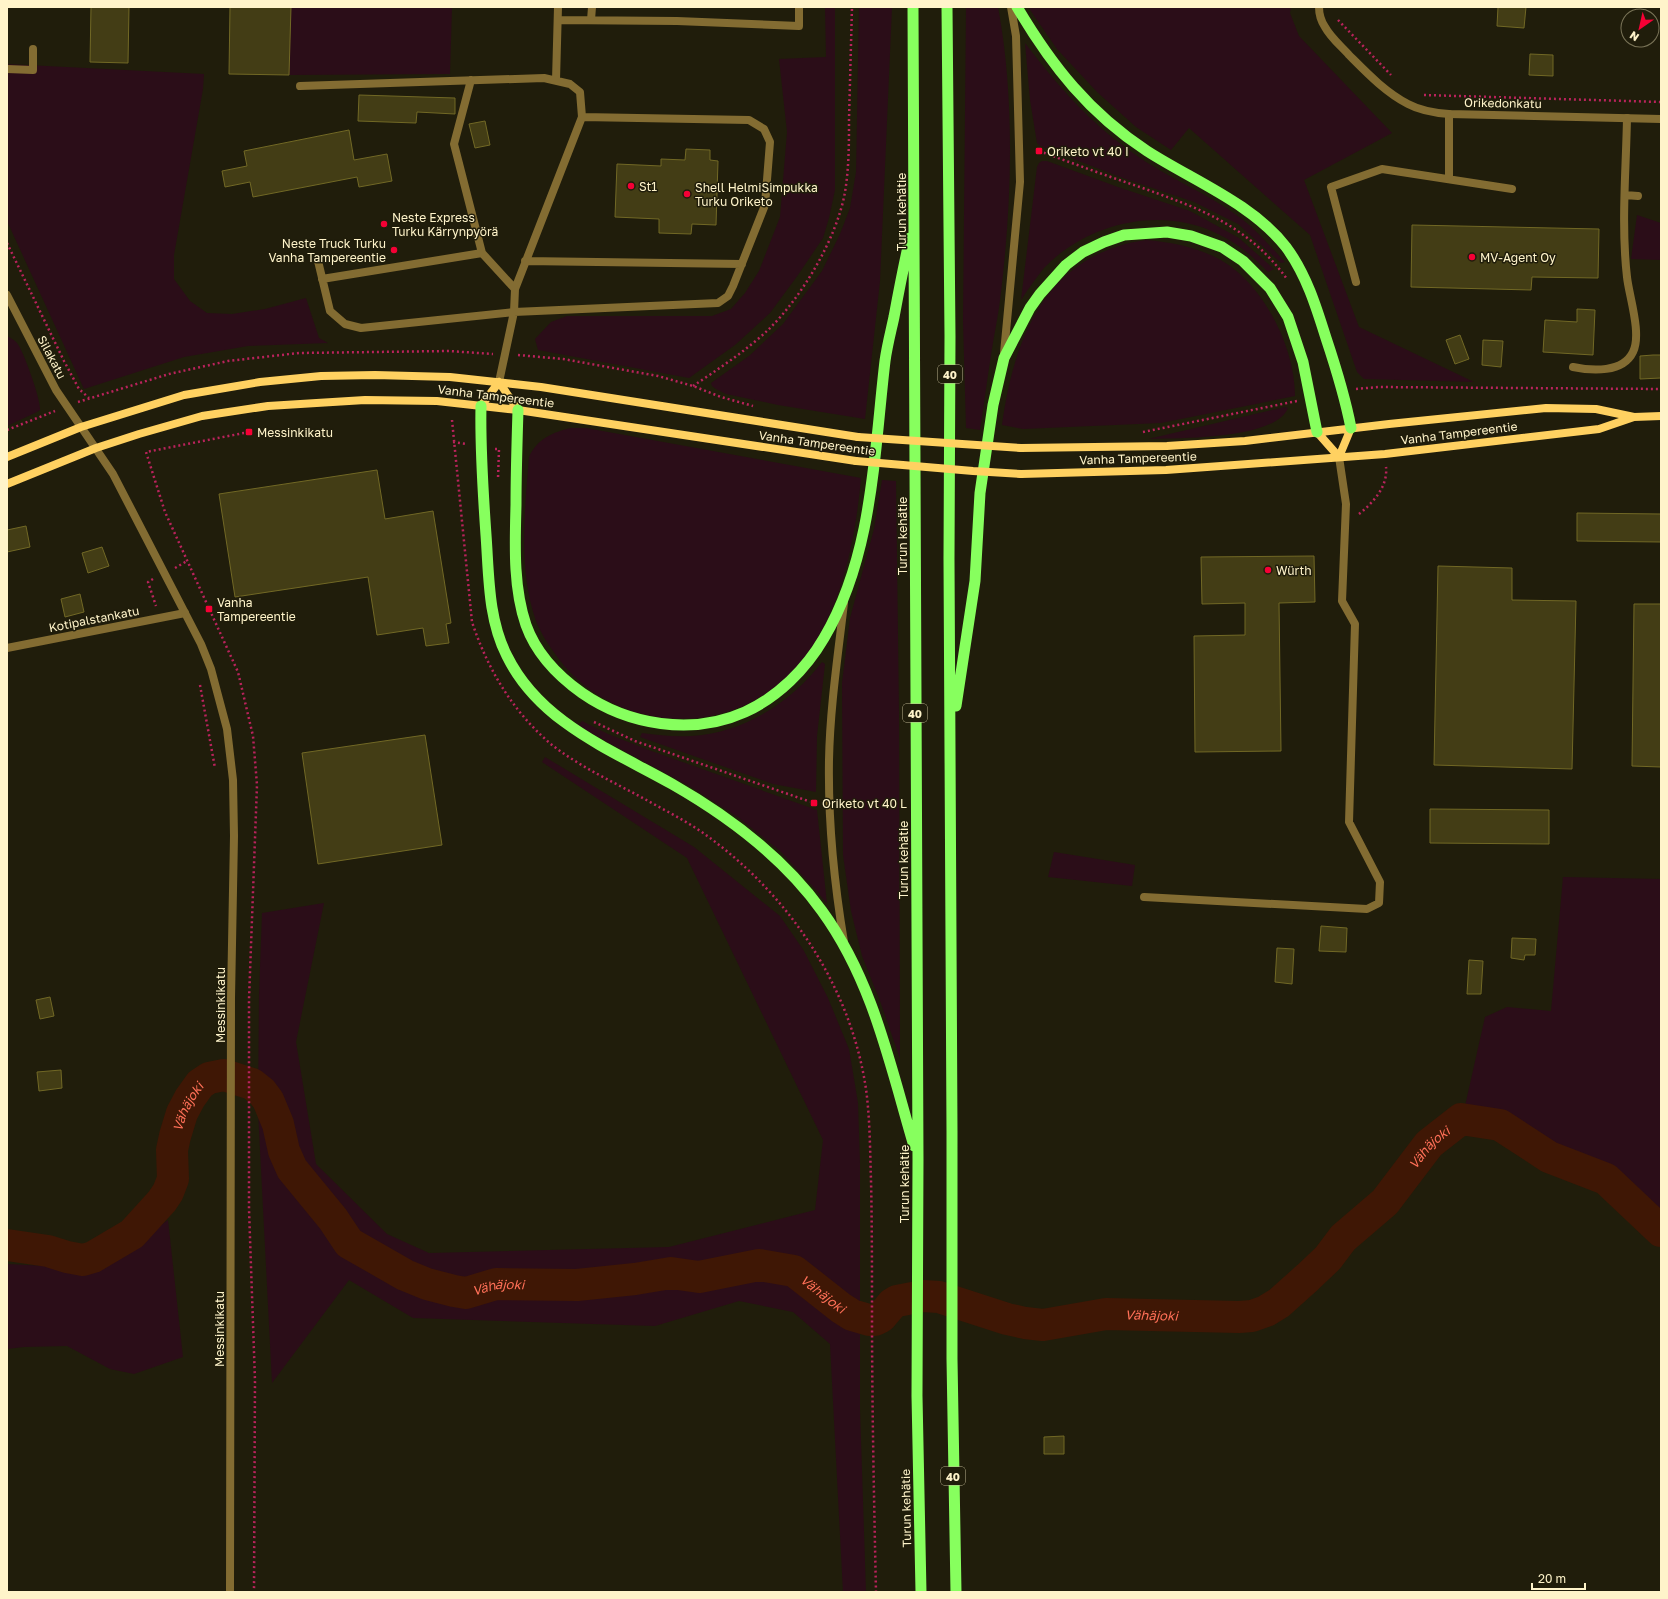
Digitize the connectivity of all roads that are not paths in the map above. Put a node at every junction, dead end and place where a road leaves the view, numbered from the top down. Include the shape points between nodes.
1 (558, 7) edge
2 (592, 7) edge
3 (800, 7) edge
4 (913, 7) edge
5 (947, 7) edge
6 (1011, 7) edge
7 (1017, 7) edge
8 (1318, 7) edge
9 (558, 20) junction
10 (592, 20) junction
11 (33, 49) dead end
12 (7, 69) edge
13 (470, 80) junction
14 (556, 80) junction
15 (300, 86) dead end
16 (1449, 114) junction
17 (582, 117) junction
18 (1627, 118) junction
19 (1661, 119) edge
20 (1449, 179) junction
21 (1512, 189) dead end
22 (1625, 195) junction
23 (1638, 196) dead end
24 (915, 214) junction
25 (482, 252) junction
26 (318, 261) dead end
27 (525, 261) junction
28 (742, 264) junction
29 (322, 279) junction
30 (1356, 282) dead end
31 (515, 289) junction
32 (7, 295) edge
33 (9, 305) edge
34 (514, 312) junction
35 (1004, 358) junction
36 (1573, 367) dead end
37 (499, 382) junction
38 (481, 406) junction
39 (518, 410) junction
40 (1661, 416) edge
41 (1634, 417) junction
42 (81, 427) junction
43 (1351, 428) junction
44 (1317, 432) junction
45 (96, 448) junction
46 (7, 457) edge
47 (1339, 457) junction
48 (7, 484) edge
49 (844, 598) junction
50 (185, 613) junction
51 (7, 648) edge
52 (950, 740) junction
53 (1144, 897) dead end
54 (845, 947) junction
55 (918, 1159) junction
56 (230, 1592) edge
57 (921, 1592) edge
58 (956, 1592) edge

1 - 9 street
2 - 10 street
3 - 10 street via 798,26
4 - 24 highway, Turun kehätie / 40
5 - 52 highway, 40
6 - 35 street via 1016,36 1020,182
7 - 43 highway via 1038,44 1096,112 1146,150 1244,209 1285,246 1302,272 1314,300 1344,391
8 - 16 street, Orikedonkatu via 1330,36 1384,89 1419,109
9 - 10 street
9 - 14 street
11 - 12 street via 32,70
13 - 14 street
13 - 15 street
13 - 25 street via 454,144
14 - 17 street via 570,84 580,92
16 - 18 street, Orikedonkatu
16 - 20 street
17 - 27 street
17 - 28 street via 749,120 764,129 770,142 765,205
18 - 19 street, Orikedonkatu
18 - 22 street
20 - 21 street
20 - 30 street via 1382,169 1331,187
22 - 23 street
22 - 36 street via 1624,247 1633,303 1636,344 1627,360 1614,367 1602,370
24 - 49 highway via 885,358 871,490 861,541
24 - 55 highway, Turun kehätie / 40
25 - 29 street
25 - 31 street
26 - 29 street
27 - 28 street
27 - 31 street
28 - 34 street via 728,296 718,303
29 - 34 street via 330,311 345,324 361,328
31 - 34 street
32 - 33 street, Silakatu
33 - 42 street, Silakatu via 56,390
34 - 37 street
35 - 44 highway via 1040,294 1066,265 1083,252 1124,235 1167,232 1191,236 1222,247 1243,261 1260,277 1279,303 1288,317 1303,362
35 - 52 highway via 993,406 980,493 975,581
37 - 38 main road
37 - 39 main road
37 - 42 main road, Vanha Tampereentie via 450,377 375,375 321,376 260,382 184,395
37 - 44 main road, Vanha Tampereentie, bridge via 541,386 858,437 1021,448 1167,446 1245,441
38 - 39 main road, Vanha Tampereentie
38 - 45 main road, Vanha Tampereentie via 438,401 373,400 268,406 202,416
38 - 54 highway via 480,446 491,605 506,655 513,667 530,690 552,712 580,733 707,805 746,833 781,864 822,910
39 - 47 main road, Vanha Tampereentie, bridge via 856,460 965,471 1022,474 1166,470
39 - 49 highway via 515,540 522,610 533,640 548,663 568,683 596,702 634,718 673,725 708,722 745,712 775,694 802,668 825,636
40 - 41 main road, Vanha Tampereentie
41 - 43 main road, Vanha Tampereentie via 1596,409 1546,408
41 - 47 main road, Vanha Tampereentie via 1599,429
42 - 45 street, Silakatu
42 - 46 main road, Vanha Tampereentie
43 - 44 main road, Vanha Tampereentie
43 - 47 main road
44 - 47 main road
45 - 48 main road, Vanha Tampereentie
45 - 50 street, Messinkikatu via 113,474
47 - 53 street via 1346,504 1342,601 1355,624 1349,822 1380,882 1379,904 1360,909
49 - 54 street via 832,704 829,806
50 - 51 street, Kotipalstankatu
50 - 56 street, Messinkikatu via 201,644 212,674 227,728 231,755 234,836 231,998
52 - 58 highway, 40 via 952,1359
54 - 55 highway via 866,991 884,1039
55 - 57 highway, Turun kehätie / 40 via 917,1396

